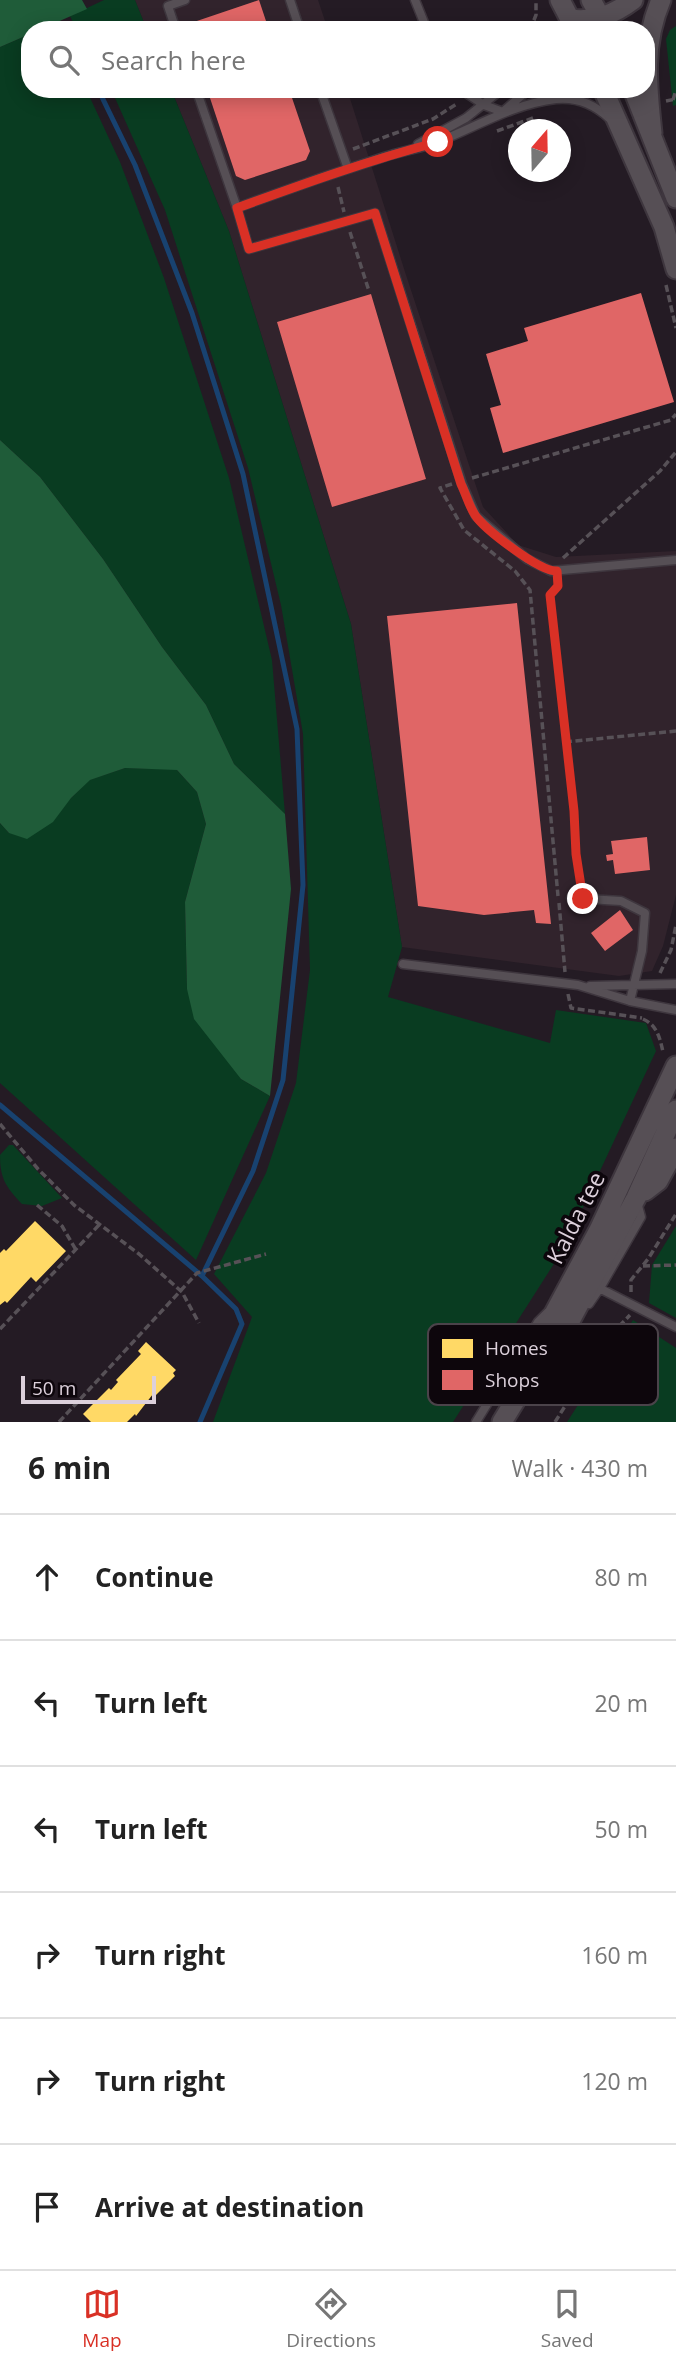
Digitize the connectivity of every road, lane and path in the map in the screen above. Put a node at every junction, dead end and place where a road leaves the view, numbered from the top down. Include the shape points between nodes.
1 (186, 0) edge
2 (290, 0) edge
3 (415, 0) edge
4 (536, 0) edge
5 (561, 0) edge
6 (633, 0) edge
7 (661, 0) edge
8 (597, 13) edge
9 (173, 21) edge
10 (297, 21) edge
11 (423, 21) edge
12 (534, 21) edge
13 (566, 21) edge
14 (655, 21) edge
15 (676, 90) edge
16 (199, 98) edge
17 (323, 98) edge
18 (465, 98) edge
19 (472, 98) edge
20 (492, 98) edge
21 (519, 98) edge
22 (607, 98) edge
23 (637, 98) edge
24 (650, 98) edge
25 (675, 99) edge
26 (664, 102) dead end
27 (484, 105) junction
28 (503, 112) junction
29 (541, 116) dead end
30 (492, 133) dead end
31 (652, 133) junction
32 (626, 140) junction
33 (410, 149) junction
34 (342, 153) junction
35 (348, 169) junction
36 (349, 183) dead end
37 (676, 198) edge
38 (237, 208) junction
39 (347, 221) junction
40 (676, 269) edge
41 (369, 292) dead end
42 (676, 414) edge
43 (676, 452) edge
44 (461, 481) junction
45 (676, 560) edge
46 (557, 571) junction
47 (676, 731) edge
48 (565, 742) junction
49 (570, 898) dead end
50 (583, 899) junction
51 (676, 925) edge
52 (402, 964) dead end
53 (566, 984) junction
54 (635, 984) junction
55 (676, 984) edge
56 (654, 985) junction
57 (583, 986) junction
58 (630, 1001) junction
59 (645, 1003) junction
60 (676, 1010) edge
61 (642, 1018) junction
62 (670, 1060) edge
63 (676, 1110) edge
64 (0, 1124) edge
65 (676, 1148) edge
66 (636, 1198) junction
67 (37, 1205) dead end
68 (676, 1214) edge
69 (99, 1225) junction
70 (76, 1250) junction
71 (266, 1254) dead end
72 (676, 1265) edge
73 (643, 1266) junction
74 (588, 1283) junction
75 (182, 1292) junction
76 (561, 1299) junction
77 (631, 1302) junction
78 (199, 1323) dead end
79 (537, 1324) edge
80 (548, 1324) edge
81 (568, 1324) edge
82 (621, 1324) edge
83 (676, 1326) edge
84 (0, 1329) edge
85 (487, 1405) edge
86 (512, 1405) edge
87 (566, 1405) edge
88 (58, 1422) edge
89 (477, 1422) edge
90 (502, 1422) edge
91 (555, 1422) edge

1 - 9 lane via 169,6
2 - 10 lane
3 - 11 lane
4 - 12 path
5 - 13 street
6 - 8 street
7 - 14 street
15 - 25 path
16 - 38 lane
17 - 34 lane
18 - 34 path via 433,119
19 - 27 lane
20 - 27 lane
21 - 28 lane
22 - 32 street
23 - 31 street
24 - 31 street
25 - 26 path
27 - 28 lane
27 - 33 lane
28 - 32 lane via 573,99 608,116
28 - 33 lane via 438,142
29 - 30 path
31 - 37 street
32 - 40 street via 664,226
33 - 35 lane
34 - 35 lane
35 - 38 lane
36 - 39 path via 336,187
38 - 39 lane via 249,249
39 - 41 path
39 - 44 lane via 375,213
42 - 44 path via 671,420
43 - 46 path via 600,527 565,554
44 - 46 lane via 476,516 527,559
44 - 53 path via 440,488 464,530 515,571 530,590
45 - 46 lane
46 - 48 path via 558,586 550,595
47 - 48 path
48 - 50 path
49 - 50 lane
50 - 54 lane via 621,901 645,912
51 - 56 path via 671,950
52 - 53 lane
53 - 57 lane
53 - 61 path via 571,1008
54 - 56 lane
54 - 57 lane
54 - 58 lane
55 - 56 lane
57 - 58 lane
58 - 59 lane
59 - 60 lane
59 - 61 path
61 - 62 path via 659,1035
62 - 74 street, Kalda tee via 599,1230
63 - 66 street, Kalda tee
64 - 69 path via 38,1169
65 - 66 street via 658,1181
66 - 74 street, Kalda tee
67 - 70 path via 62,1226
68 - 73 path
69 - 70 path
69 - 75 path
70 - 84 path
71 - 75 path via 197,1273
72 - 73 path
73 - 77 path via 631,1280
74 - 76 street, Kalda tee
74 - 77 lane
74 - 81 street, Kalda tee
75 - 78 path
75 - 88 path
76 - 79 lane
76 - 80 street, Kalda tee
77 - 82 path via 633,1312
77 - 83 lane
85 - 89 lane
86 - 90 street, Kalda tee
87 - 91 path

